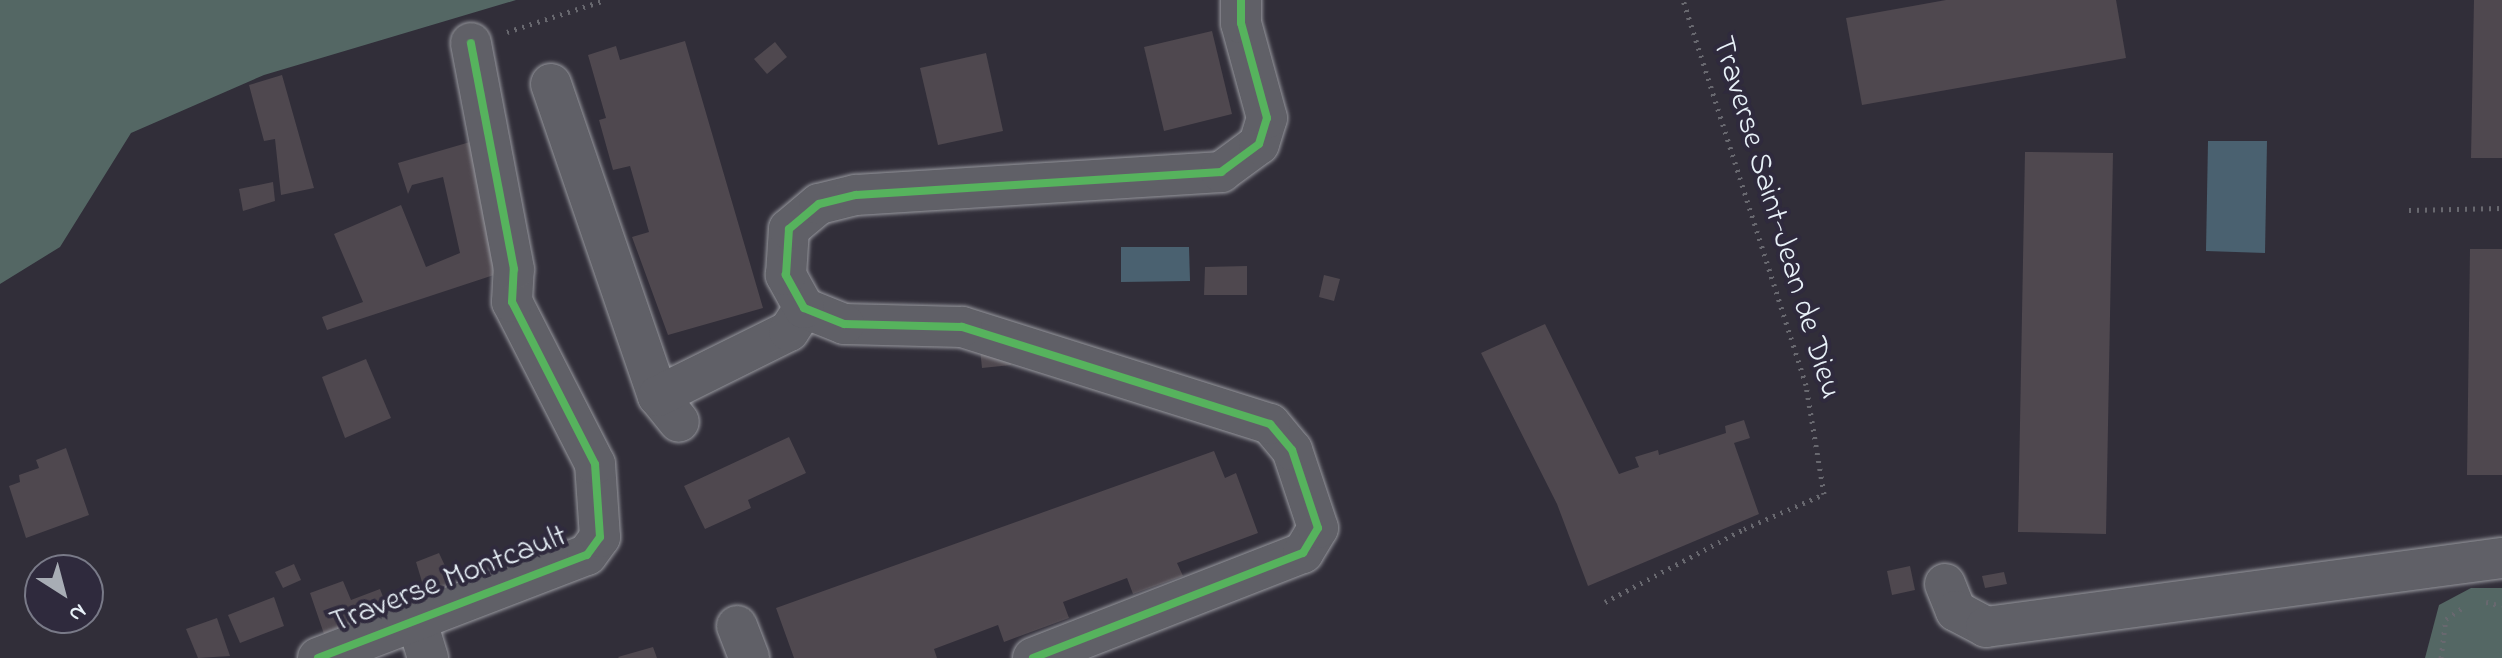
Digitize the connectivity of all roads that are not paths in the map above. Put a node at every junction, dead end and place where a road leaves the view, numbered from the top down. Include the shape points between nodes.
1 (1241, 0) edge
2 (471, 43) road end
3 (551, 84) dead end
4 (804, 308) junction
5 (2502, 558) edge
6 (1945, 584) dead end
7 (423, 640) edge
8 (318, 658) edge
9 (1033, 658) edge

1 - 4 street via 1241,23 1267,118 1259,144 1240,162 1221,172 856,195 819,204 789,229 786,275
2 - 7 street, Traverse Montcault via 514,269 512,302 595,464 600,537 587,555
3 - 4 street via 668,409 789,331
4 - 9 street via 844,324 962,327 1270,424 1292,450 1318,528 1303,553
5 - 6 street via 1986,627 1956,611
7 - 8 street, Traverse Montcault

